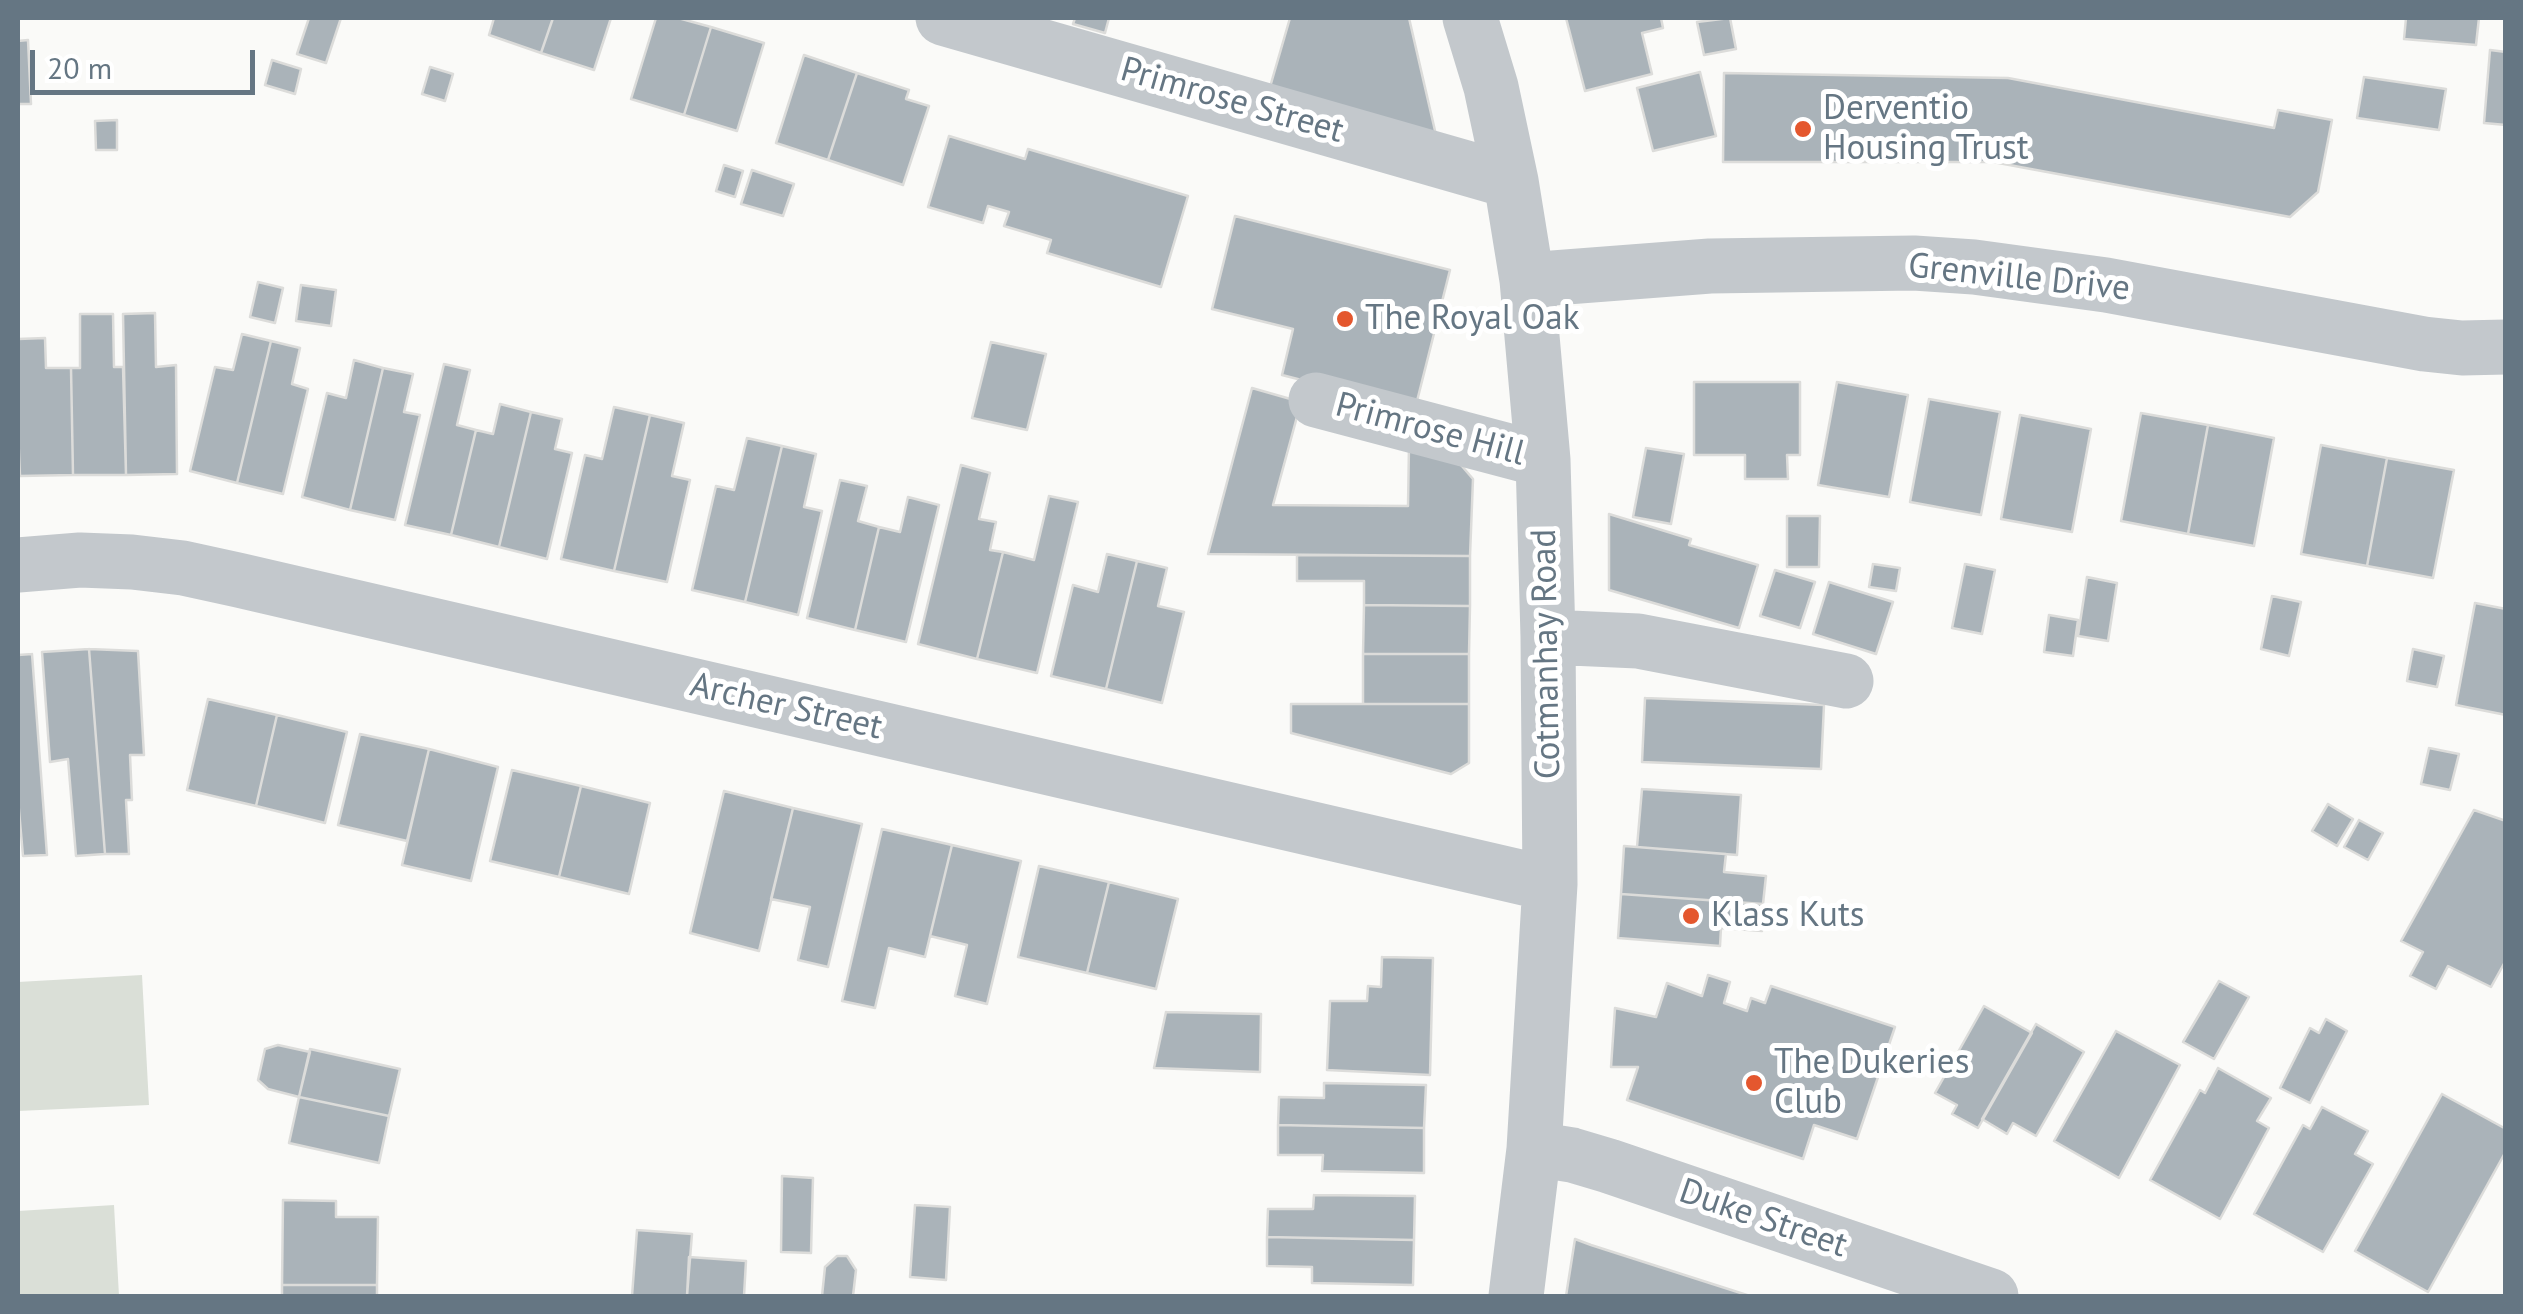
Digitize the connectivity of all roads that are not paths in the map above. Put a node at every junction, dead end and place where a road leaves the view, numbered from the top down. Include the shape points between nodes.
1 (1470, 18) edge
2 (948, 20) edge
3 (1511, 181) junction
4 (1527, 280) junction
5 (2506, 347) edge
6 (1316, 400) dead end
7 (1543, 460) junction
8 (18, 564) edge
9 (1548, 637) junction
10 (1846, 680) dead end
11 (1550, 884) junction
12 (1534, 1149) junction
13 (1516, 1296) edge
14 (1991, 1296) edge

1 - 3 street, Cotmanhay Road
2 - 3 street, Primrose Street
3 - 4 street, Cotmanhay Road
4 - 5 street, Grenville Drive via 1710,266 1974,267 2106,284 2424,344
4 - 7 street, Cotmanhay Road
6 - 7 street, Primrose Hill
7 - 9 street, Cotmanhay Road
8 - 11 street, Archer Street via 80,560 184,568
9 - 10 street via 1638,641
9 - 11 street, Cotmanhay Road
11 - 12 street, Cotmanhay Road
12 - 13 street, Cotmanhay Road
12 - 14 street, Duke Street via 1608,1166

